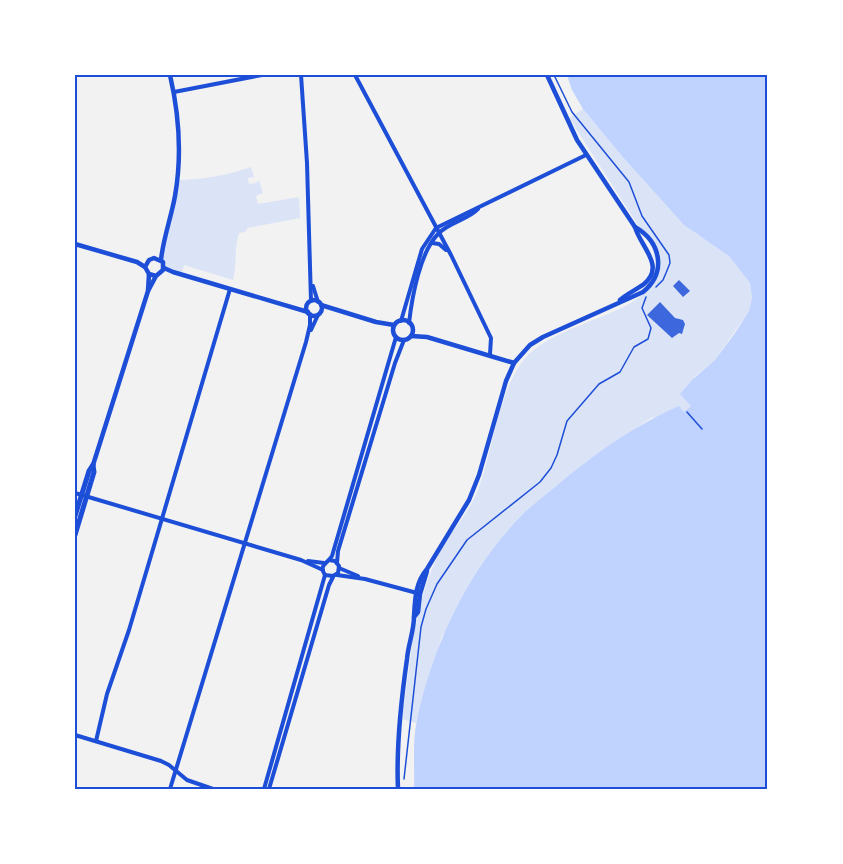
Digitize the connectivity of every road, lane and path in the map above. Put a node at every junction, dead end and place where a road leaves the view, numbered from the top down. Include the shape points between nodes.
1 (170, 75) edge
2 (262, 75) edge
3 (301, 75) edge
4 (355, 75) edge
5 (547, 75) edge
6 (554, 75) edge
7 (174, 92) junction
8 (586, 154) junction
9 (479, 208) junction
10 (436, 228) junction
11 (438, 233) junction
12 (432, 243) junction
13 (75, 244) edge
14 (162, 247) junction
15 (451, 255) junction
16 (154, 258) junction
17 (161, 260) junction
18 (146, 264) junction
19 (163, 270) junction
20 (148, 274) junction
21 (156, 276) junction
22 (312, 280) junction
23 (230, 289) junction
24 (654, 289) dead end
25 (148, 291) junction
26 (648, 294) dead end
27 (311, 302) junction
28 (320, 308) junction
29 (308, 311) junction
30 (401, 321) junction
31 (410, 325) junction
32 (394, 328) junction
33 (411, 336) junction
34 (396, 337) junction
35 (427, 337) junction
36 (404, 340) junction
37 (306, 342) junction
38 (490, 354) junction
39 (514, 363) junction
40 (687, 411) dead end
41 (702, 429) dead end
42 (93, 465) joint
43 (81, 495) edge
44 (75, 516) edge
45 (162, 519) junction
46 (75, 535) edge
47 (246, 543) junction
48 (301, 560) junction
49 (329, 560) junction
50 (324, 563) junction
51 (337, 563) junction
52 (339, 568) junction
53 (324, 572) junction
54 (335, 576) junction
55 (365, 579) junction
56 (418, 593) junction
57 (75, 735) edge
58 (96, 741) junction
59 (177, 771) junction
60 (404, 780) dead end
61 (170, 789) edge
62 (213, 789) edge
63 (264, 789) edge
64 (269, 789) edge
65 (398, 789) edge

1 - 7 street
2 - 7 street
3 - 22 street
4 - 10 street
5 - 8 street
6 - 24 path via 572,112 629,182 642,216 669,255 663,280
7 - 14 street via 178,172
8 - 9 street
8 - 39 street via 635,227 650,240 659,268 643,292 530,345
9 - 10 street
9 - 11 street
10 - 11 street
10 - 30 street via 422,249
11 - 12 street
11 - 15 street
12 - 15 street via 444,246
12 - 31 street via 418,279
13 - 18 street
14 - 16 street
14 - 17 street
15 - 38 street via 491,338
16 - 17 street
16 - 18 street
17 - 19 street
18 - 20 street
19 - 21 street
19 - 23 street
20 - 21 street
20 - 25 street
21 - 25 street
22 - 27 street
22 - 28 street
23 - 29 street
23 - 45 street
25 - 42 street
26 - 60 path via 642,308 651,328 648,339 634,347 620,372 599,384 567,421 557,455 540,482 467,540 437,584 421,627
27 - 28 street
27 - 29 street
28 - 29 street
28 - 32 street
28 - 37 street
29 - 37 street
30 - 31 street
30 - 32 street
31 - 33 street
31 - 35 street
32 - 34 street
33 - 35 street
33 - 36 street
34 - 36 street
34 - 49 street
35 - 38 street
36 - 51 street
37 - 47 street
38 - 39 street
39 - 56 street via 469,500 422,575
40 - 41 path
42 - 43 main road
43 - 44 main road
43 - 45 street
43 - 46 main road
45 - 47 street
45 - 58 street
47 - 48 street
47 - 59 street
48 - 50 street
48 - 53 street
49 - 50 street
49 - 51 street
50 - 53 street
51 - 52 street
52 - 54 street
52 - 55 street
53 - 54 street
53 - 63 street
54 - 55 street
54 - 64 street via 329,585
55 - 56 street
56 - 65 street via 399,727
57 - 58 street
58 - 59 street via 161,761
59 - 61 street
59 - 62 street via 187,780

